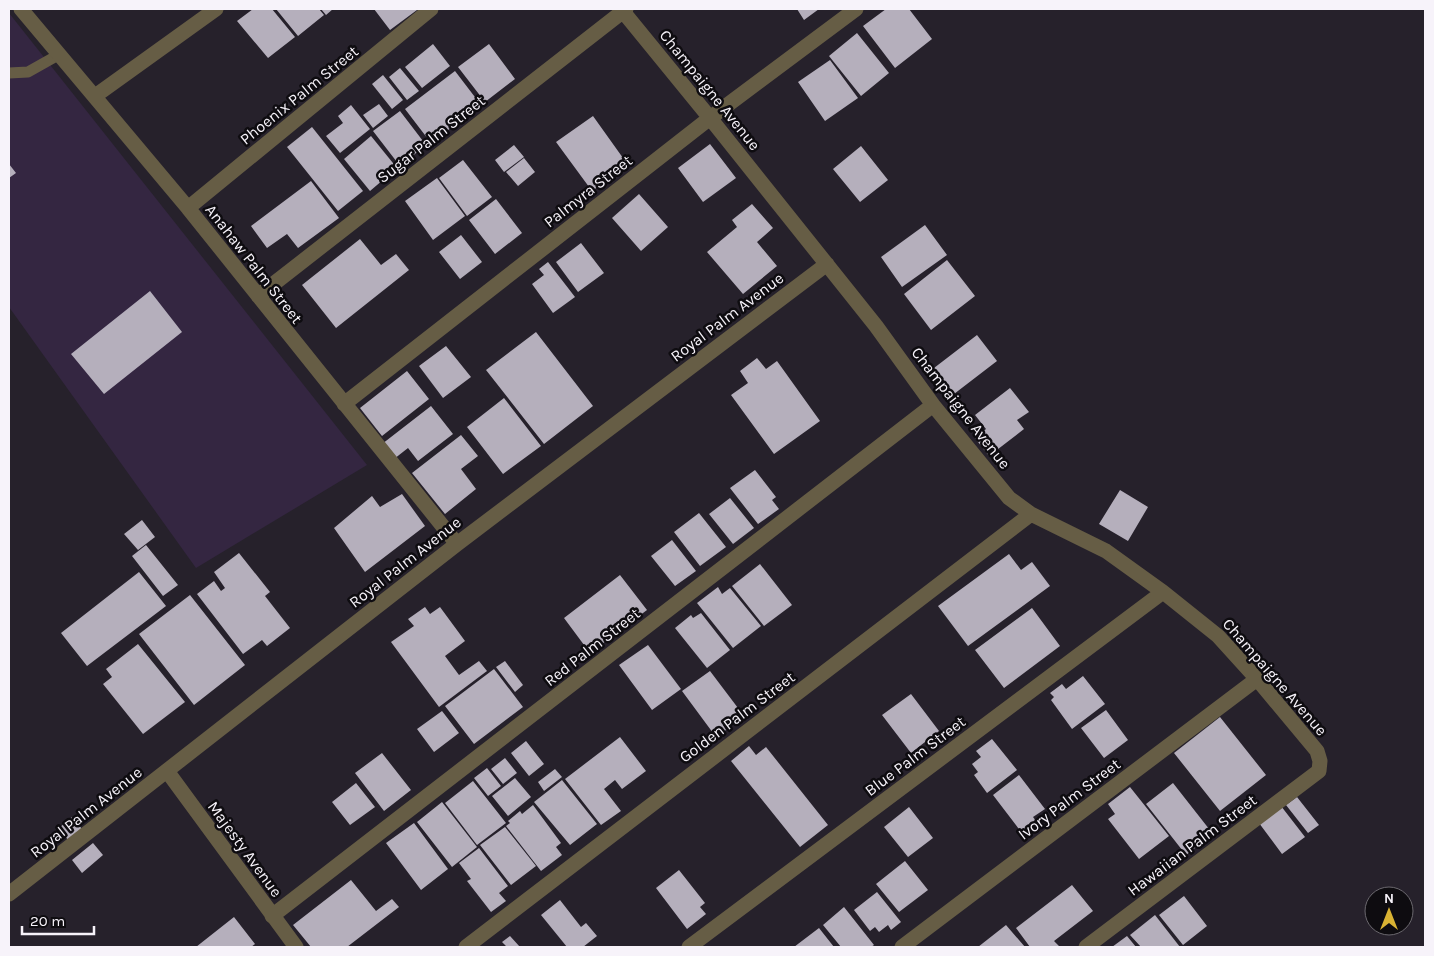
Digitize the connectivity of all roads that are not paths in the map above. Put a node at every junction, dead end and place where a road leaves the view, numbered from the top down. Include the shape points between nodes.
1 (216, 9) edge
2 (432, 9) edge
3 (856, 9) edge
4 (624, 10) edge
5 (28, 11) edge
6 (60, 54) junction
7 (9, 72) edge
8 (95, 96) junction
9 (710, 118) junction
10 (188, 208) junction
11 (827, 264) junction
12 (258, 296) junction
13 (344, 404) junction
14 (933, 405) junction
15 (1031, 514) junction
16 (457, 544) junction
17 (1163, 592) junction
18 (1257, 679) junction
19 (167, 771) junction
20 (1318, 771) joint
21 (9, 894) edge
22 (272, 916) junction
23 (296, 947) edge
24 (466, 947) edge
25 (689, 947) edge
26 (902, 947) edge
27 (1086, 947) edge

1 - 8 street
2 - 10 street, Phoenix Palm Street
3 - 9 street, Palmyra Street
4 - 9 street, Champaigne Avenue
4 - 12 street, Sugar Palm Street
5 - 6 street, Anahaw Palm Street
6 - 7 lane via 28,72
6 - 8 street, Anahaw Palm Street
8 - 10 street, Anahaw Palm Street
9 - 11 street, Champaigne Avenue
9 - 13 street, Palmyra Street
10 - 12 street, Anahaw Palm Street
11 - 14 street, Champaigne Avenue
11 - 16 street, Royal Palm Avenue
12 - 13 street, Anahaw Palm Street
13 - 16 street, Anahaw Palm Street
14 - 15 street, Champaigne Avenue via 1009,498
14 - 22 street, Red Palm Street
15 - 17 street, Champaigne Avenue via 1106,551
15 - 24 street, Golden Palm Street
16 - 19 street, Royal Palm Avenue
17 - 18 street, Champaigne Avenue via 1218,636
17 - 25 street, Blue Palm Street
18 - 20 street, Champaigne Avenue via 1317,751
18 - 26 street, Ivory Palm Street
19 - 21 street, Royal Palm Avenue
19 - 22 street, Majesty Avenue
20 - 27 street, Hawaiian Palm Street
22 - 23 street, Majesty Avenue

